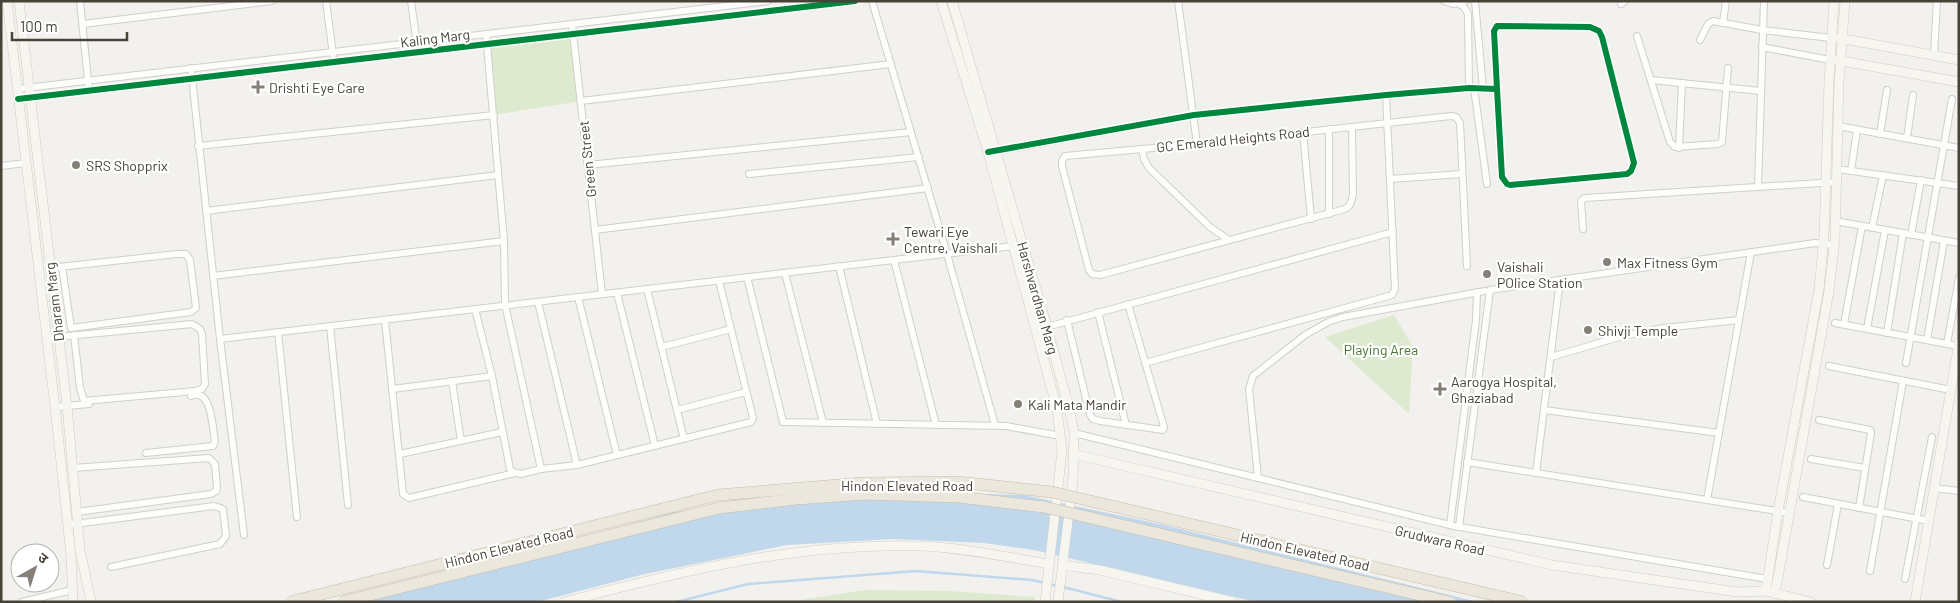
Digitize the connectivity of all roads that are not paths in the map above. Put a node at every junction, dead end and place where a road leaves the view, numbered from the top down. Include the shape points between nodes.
1 (7, 1) edge
2 (19, 1) edge
3 (80, 1) edge
4 (272, 1) edge
5 (326, 1) edge
6 (411, 1) edge
7 (768, 1) edge
8 (855, 1) edge
9 (872, 1) edge
10 (941, 1) edge
11 (952, 1) edge
12 (1178, 1) edge
13 (1444, 1) edge
14 (1475, 1) edge
15 (1726, 1) edge
16 (1764, 1) edge
17 (1834, 1) edge
18 (1845, 1) edge
19 (1937, 1) edge
20 (1462, 2) edge
21 (1723, 23) junction
22 (83, 24) junction
23 (572, 24) junction
24 (1762, 30) junction
25 (486, 34) junction
26 (574, 34) junction
27 (1637, 36) dead end
28 (1831, 38) junction
29 (1843, 39) junction
30 (1700, 40) dead end
31 (416, 42) junction
32 (487, 44) junction
33 (1762, 47) junction
34 (332, 52) junction
35 (418, 52) junction
36 (1934, 55) junction
37 (1830, 60) junction
38 (1842, 60) junction
39 (1959, 60) edge
40 (334, 62) junction
41 (891, 64) junction
42 (191, 68) junction
43 (1728, 68) dead end
44 (192, 78) junction
45 (88, 80) junction
46 (1651, 80) junction
47 (1959, 82) edge
48 (1682, 83) junction
49 (29, 87) junction
50 (1471, 88) junction
51 (1726, 88) junction
52 (17, 89) junction
53 (1483, 89) junction
54 (1497, 89) junction
55 (89, 90) junction
56 (1761, 90) junction
57 (1887, 90) dead end
58 (1386, 95) junction
59 (1913, 95) dead end
60 (30, 97) junction
61 (18, 99) junction
62 (1952, 99) dead end
63 (581, 101) junction
64 (494, 115) junction
65 (1194, 116) junction
66 (1388, 123) junction
67 (1838, 126) junction
68 (1352, 127) junction
69 (1329, 130) junction
70 (1857, 130) junction
71 (911, 132) junction
72 (1303, 132) junction
73 (1880, 134) junction
74 (1907, 138) junction
75 (1196, 144) junction
76 (1944, 145) junction
77 (198, 146) junction
78 (1679, 148) junction
79 (1959, 148) edge
80 (1142, 149) junction
81 (992, 152) junction
82 (919, 158) junction
83 (26, 163) junction
84 (588, 165) junction
85 (1, 166) edge
86 (1837, 169) junction
87 (1851, 171) junction
88 (749, 174) dead end
89 (1462, 174) junction
90 (498, 175) junction
91 (1883, 175) junction
92 (1390, 180) junction
93 (1920, 180) junction
94 (1836, 182) junction
95 (1938, 182) junction
96 (1826, 183) junction
97 (1487, 184) dead end
98 (1959, 186) edge
99 (1758, 187) junction
100 (928, 188) junction
101 (206, 210) junction
102 (1329, 214) junction
103 (1311, 219) junction
104 (1835, 221) junction
105 (1862, 226) junction
106 (1872, 228) junction
107 (1583, 229) dead end
108 (595, 230) junction
109 (1885, 230) junction
110 (1392, 232) junction
111 (1903, 233) junction
112 (1911, 235) junction
113 (1928, 238) junction
114 (1228, 240) junction
115 (1944, 240) junction
116 (504, 241) junction
117 (1959, 243) edge
118 (1823, 244) junction
119 (1834, 245) junction
120 (1013, 246) junction
121 (1751, 252) junction
122 (947, 254) junction
123 (894, 260) junction
124 (839, 266) junction
125 (1467, 266) dead end
126 (62, 267) junction
127 (50, 268) junction
128 (785, 273) junction
129 (213, 276) junction
130 (747, 277) junction
131 (1959, 278) edge
132 (1560, 280) junction
133 (718, 281) junction
134 (52, 285) junction
135 (42, 287) junction
136 (647, 289) junction
137 (617, 292) junction
138 (602, 294) junction
139 (578, 297) junction
140 (538, 302) junction
141 (505, 304) junction
142 (1128, 304) junction
143 (475, 309) junction
144 (1098, 312) junction
145 (385, 320) junction
146 (1067, 320) junction
147 (1739, 320) junction
148 (1835, 323) dead end
149 (1844, 324) junction
150 (330, 326) junction
151 (1047, 327) junction
152 (730, 329) junction
153 (1867, 329) junction
154 (278, 332) junction
155 (1887, 333) junction
156 (74, 336) junction
157 (58, 337) junction
158 (1910, 337) junction
159 (47, 338) junction
160 (220, 339) junction
161 (1927, 340) junction
162 (1953, 344) edge
163 (662, 347) junction
164 (1550, 356) junction
165 (1906, 362) dead end
166 (1145, 363) junction
167 (1829, 366) dead end
168 (492, 376) junction
169 (452, 381) junction
170 (1903, 381) junction
171 (393, 389) junction
172 (1950, 390) junction
173 (746, 392) junction
174 (67, 406) junction
175 (55, 407) junction
176 (677, 410) junction
177 (1544, 410) junction
178 (1819, 420) dead end
179 (823, 423) junction
180 (877, 424) junction
181 (936, 425) junction
182 (995, 425) junction
183 (1126, 426) junction
184 (502, 432) junction
185 (1719, 433) junction
186 (1074, 434) junction
187 (1061, 436) junction
188 (1932, 437) dead end
189 (684, 439) junction
190 (461, 440) junction
191 (655, 446) junction
192 (146, 452) dead end
193 (400, 454) junction
194 (1073, 454) junction
195 (618, 455) junction
196 (1811, 459) dead end
197 (1467, 462) junction
198 (577, 465) junction
199 (72, 468) junction
200 (1865, 468) junction
201 (541, 469) junction
202 (515, 473) junction
203 (1536, 473) junction
204 (1258, 478) junction
205 (1934, 488) junction
206 (1959, 491) edge
207 (1803, 498) dead end
208 (1707, 500) junction
209 (1838, 504) junction
210 (348, 505) dead end
211 (1859, 508) junction
212 (1778, 511) junction
213 (77, 512) junction
214 (1789, 512) junction
215 (1880, 512) junction
216 (297, 517) dead end
217 (1917, 519) junction
218 (1929, 522) junction
219 (78, 524) junction
220 (68, 525) junction
221 (1450, 525) junction
222 (1459, 527) junction
223 (244, 535) dead end
224 (1062, 563) junction
225 (1049, 565) junction
226 (1827, 565) dead end
227 (111, 567) dead end
228 (1870, 571) dead end
229 (1768, 579) junction
230 (1905, 579) dead end
231 (72, 590) junction
232 (1766, 591) junction
233 (1775, 594) junction
234 (1045, 598) edge
235 (1059, 599) edge
236 (22, 602) edge
237 (74, 602) edge
238 (91, 602) edge
239 (290, 602) edge
240 (342, 602) edge
241 (564, 602) edge
242 (1233, 602) edge
243 (1450, 602) edge
244 (1524, 602) edge
245 (1811, 602) edge
246 (1915, 602) edge

1 - 52 street, Dharam Marg
2 - 49 street, Dharam Marg
3 - 22 street
4 - 22 street
5 - 34 street
6 - 31 street
7 - 23 street, Kaling Marg
8 - 26 street, Kaling Marg
9 - 41 street
10 - 81 street, Harshvardhan Marg
11 - 81 street, Harshvardhan Marg
12 - 65 street
13 - 20 street
14 - 53 street
15 - 21 street
16 - 24 street
17 - 28 street
18 - 29 street
19 - 36 street
20 - 50 street via 1468,14
21 - 24 street
21 - 30 street via 1710,21
22 - 45 street
23 - 25 street, Kaling Marg
23 - 26 street, Green Street
24 - 28 street
24 - 33 street
25 - 31 street, Kaling Marg
25 - 32 street
26 - 32 street, Kaling Marg
26 - 63 street, Green Street
27 - 46 street
28 - 29 street
28 - 37 street
29 - 36 street
29 - 38 street
31 - 34 street, Kaling Marg
31 - 35 street
32 - 35 street, Kaling Marg
32 - 64 street
33 - 37 street
33 - 56 street
34 - 40 street
34 - 42 street, Kaling Marg
35 - 40 street, Kaling Marg
36 - 39 street
37 - 38 street
37 - 96 street
38 - 47 street
38 - 67 street
40 - 44 street, Kaling Marg
41 - 63 street
41 - 71 street
42 - 44 street
42 - 45 street, Kaling Marg
43 - 51 street
44 - 55 street, Kaling Marg
44 - 77 street
45 - 49 street, Kaling Marg
45 - 55 street
46 - 48 street
46 - 78 street via 1670,142
48 - 51 street
48 - 78 street
49 - 52 street, Kaling Marg
49 - 60 street, Dharam Marg
50 - 53 street
50 - 58 street
50 - 97 street
51 - 56 street
51 - 78 street via 1722,142
52 - 61 street, Dharam Marg
53 - 54 street
54 - 54 street via 1494,31 1497,26 1595,28 1602,37 1634,163 1631,171 1627,174 1506,184 1502,177
55 - 60 street, Kaling Marg
56 - 99 street
57 - 73 street
58 - 65 street
58 - 66 street
59 - 74 street
60 - 61 street, Kaling Marg
60 - 127 street, Dharam Marg
61 - 83 street, Dharam Marg
62 - 76 street
63 - 84 street, Green Street
64 - 77 street
64 - 90 street
65 - 75 street
65 - 81 street
66 - 68 street, GC Emerald Heights Road
66 - 89 street, GC Emerald Heights Road via 1456,117 1460,123
66 - 92 street
67 - 70 street
67 - 86 street
68 - 69 street, GC Emerald Heights Road
68 - 102 street via 1352,200 1345,210
69 - 72 street, GC Emerald Heights Road
69 - 102 street
70 - 73 street
70 - 87 street
71 - 82 street
71 - 84 street
72 - 75 street, GC Emerald Heights Road
72 - 103 street
73 - 74 street
74 - 76 street
75 - 80 street, GC Emerald Heights Road
76 - 79 street
76 - 95 street
77 - 101 street
80 - 114 street, GC Emerald Heights Road via 1149,168 1210,227
80 - 114 street via 1070,155 1062,161 1092,274 1100,275
81 - 120 street, Harshvardhan Marg
81 - 151 street, Harshvardhan Marg
82 - 88 street
82 - 100 street
83 - 85 street
83 - 135 street, Dharam Marg
84 - 108 street, Green Street
86 - 87 street
86 - 94 street
87 - 91 street
89 - 92 street
89 - 125 street, GC Emerald Heights Road
90 - 101 street
90 - 116 street
91 - 93 street
91 - 106 street
92 - 110 street
93 - 95 street
93 - 112 street
94 - 96 street
94 - 104 street
95 - 98 street
95 - 113 street
96 - 99 street
96 - 118 street
99 - 107 street via 1584,198 1581,200
100 - 108 street
100 - 122 street
101 - 129 street
102 - 103 street
103 - 114 street
104 - 105 street
104 - 119 street
105 - 106 street
105 - 149 street
106 - 109 street
108 - 138 street, Green Street
109 - 111 street
109 - 153 street
110 - 142 street
110 - 166 street via 1395,289 1390,296
111 - 112 street
111 - 155 street
112 - 113 street
113 - 115 street
113 - 158 street
115 - 117 street
115 - 161 street
116 - 129 street
116 - 141 street
118 - 119 street
118 - 121 street
118 - 212 street via 1819,289
119 - 214 street via 1829,291
120 - 122 street
120 - 187 street, Harshvardhan Marg via 1057,409
121 - 132 street
121 - 147 street
122 - 123 street
122 - 182 street
123 - 124 street
123 - 181 street
124 - 128 street
124 - 180 street
126 - 126 street via 186,254 190,260 196,308 191,312 71,328
126 - 127 street
127 - 134 street, Dharam Marg
128 - 130 street
128 - 179 street
129 - 160 street
130 - 133 street
130 - 179 street via 781,420 786,423
131 - 162 street
132 - 164 street
132 - 197 street via 1490,290
133 - 136 street
133 - 152 street
134 - 135 street
134 - 157 street, Dharam Marg
135 - 159 street, Dharam Marg
136 - 137 street
136 - 163 street
137 - 138 street
137 - 191 street
138 - 139 street
139 - 140 street
139 - 195 street
140 - 141 street
140 - 198 street
141 - 143 street
141 - 201 street
142 - 144 street
142 - 166 street
143 - 145 street
143 - 168 street
144 - 146 street
144 - 183 street
145 - 150 street
145 - 171 street
146 - 151 street
146 - 183 street via 1090,415 1100,421
147 - 164 street via 1626,335
147 - 185 street
148 - 149 street
149 - 153 street
150 - 154 street
150 - 210 street
151 - 186 street, Harshvardhan Marg
152 - 163 street
152 - 173 street
153 - 155 street
154 - 160 street
154 - 216 street
155 - 158 street
156 - 156 street via 192,324 202,334 205,384 195,391 84,401
156 - 157 street
157 - 159 street
157 - 174 street, Dharam Marg
158 - 161 street
158 - 165 street
159 - 175 street, Dharam Marg
160 - 223 street
161 - 162 street
162 - 172 street
163 - 176 street
164 - 177 street
166 - 183 street via 1164,428 1159,431
167 - 170 street
168 - 169 street
168 - 184 street
169 - 171 street
169 - 190 street
170 - 172 street
170 - 215 street
171 - 193 street
172 - 205 street
173 - 176 street
173 - 189 street via 753,418 751,422
174 - 175 street
174 - 192 street via 199,395 205,398 209,403 213,446
174 - 199 street, Dharam Marg
175 - 220 street, Dharam Marg
176 - 189 street
177 - 185 street
177 - 203 street
178 - 200 street via 1870,430
179 - 180 street
180 - 181 street
181 - 182 street
182 - 187 street
184 - 190 street
184 - 202 street via 510,469
185 - 208 street
186 - 194 street, Harshvardhan Marg
186 - 204 street
187 - 225 street, Harshvardhan Marg, bridge via 1060,478
188 - 217 street
189 - 191 street
190 - 193 street
191 - 195 street
193 - 202 street via 403,494 409,498
194 - 224 street, Harshvardhan Marg, bridge via 1073,480
194 - 232 street, Grudwara Road via 1552,565 1737,592
195 - 198 street
196 - 200 street
197 - 203 street
197 - 222 street
198 - 201 street
199 - 213 street, Dharam Marg
199 - 213 street via 210,458 216,464 217,488 211,494
200 - 211 street
201 - 202 street
203 - 208 street
204 - 221 street
204 - 221 street via 1249,389 1257,372 1305,335 1328,322 1481,292
205 - 206 street
205 - 218 street
207 - 209 street
208 - 212 street
209 - 211 street
209 - 226 street
211 - 215 street
212 - 214 street
212 - 229 street
213 - 219 street, Dharam Marg
214 - 233 street
215 - 217 street
215 - 228 street
217 - 218 street
217 - 230 street
218 - 246 street
219 - 220 street
219 - 227 street via 214,506 223,509 226,536 220,544
219 - 238 street, Dharam Marg
220 - 231 street, Dharam Marg
221 - 222 street
222 - 229 street
224 - 235 street, Harshvardhan Marg
224 - 242 street
225 - 234 street, Harshvardhan Marg
225 - 241 street via 923,546 837,547 714,566
229 - 232 street
231 - 236 street
231 - 237 street, Dharam Marg
232 - 233 street, Grudwara Road
233 - 245 street, Grudwara Road
239 - 244 highway, Hindon Elevated Road, bridge via 718,496 863,483 958,482 1052,492
240 - 243 highway, Hindon Elevated Road, bridge via 720,508 865,494 959,497 1044,506

